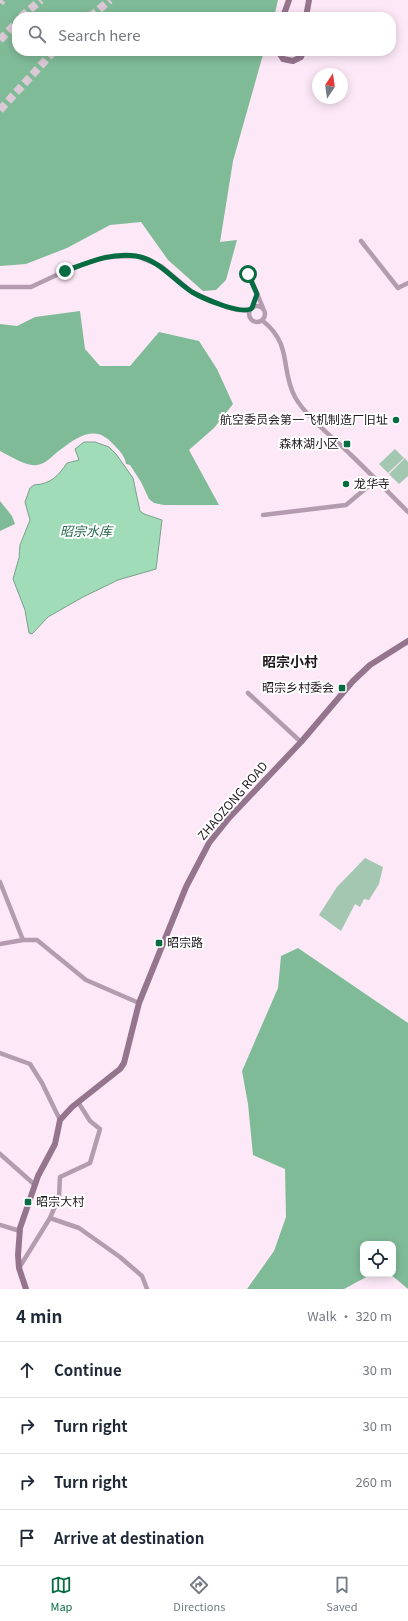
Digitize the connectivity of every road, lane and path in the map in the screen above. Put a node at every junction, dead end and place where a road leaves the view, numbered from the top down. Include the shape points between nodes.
1 (289, 0) edge
2 (309, 0) edge
3 (285, 12) edge
4 (307, 12) edge
5 (281, 56) edge
6 (301, 56) edge
7 (361, 241) dead end
8 (248, 274) dead end
9 (408, 284) edge
10 (0, 287) edge
11 (257, 294) junction
12 (263, 308) junction
13 (251, 309) junction
14 (239, 310) junction
15 (249, 318) junction
16 (263, 320) junction
17 (376, 480) junction
18 (408, 512) edge
19 (263, 515) dead end
20 (408, 642) edge
21 (248, 693) dead end
22 (300, 742) junction
23 (0, 882) edge
24 (23, 940) junction
25 (0, 944) edge
26 (139, 1003) junction
27 (0, 1053) edge
28 (78, 1102) junction
29 (60, 1120) junction
30 (0, 1154) edge
31 (35, 1185) junction
32 (50, 1218) junction
33 (0, 1224) edge
34 (20, 1231) junction
35 (19, 1268) junction
36 (26, 1289) edge
37 (147, 1289) edge

1 - 3 street
2 - 4 street
5 - 6 street via 283,59 293,61
7 - 9 street via 398,288
8 - 11 street
10 - 14 street via 31,287 65,271 105,257 136,256 161,266 192,292
11 - 12 street
11 - 13 street
12 - 13 street via 257,306
12 - 16 street via 266,316
13 - 14 street
13 - 15 street
14 - 15 street
15 - 16 street via 255,323
16 - 17 street via 282,344 291,387 296,398
17 - 18 street
17 - 19 street via 346,505
20 - 22 street, ZHAOZONG ROAD via 370,665
21 - 22 street
22 - 26 street, ZHAOZONG ROAD via 229,818 202,855 186,887
23 - 24 street
24 - 25 street
24 - 26 street via 38,940 86,980
26 - 28 street, ZHAOZONG ROAD via 124,1063
27 - 29 street via 30,1064
28 - 29 street, ZHAOZONG ROAD
28 - 32 street via 90,1121 100,1129 90,1163 60,1177 58,1197
29 - 31 street via 52,1152
30 - 31 street
31 - 34 street
32 - 35 street
32 - 37 street via 79,1228 120,1257 142,1276
33 - 34 street
34 - 35 street
35 - 36 street

